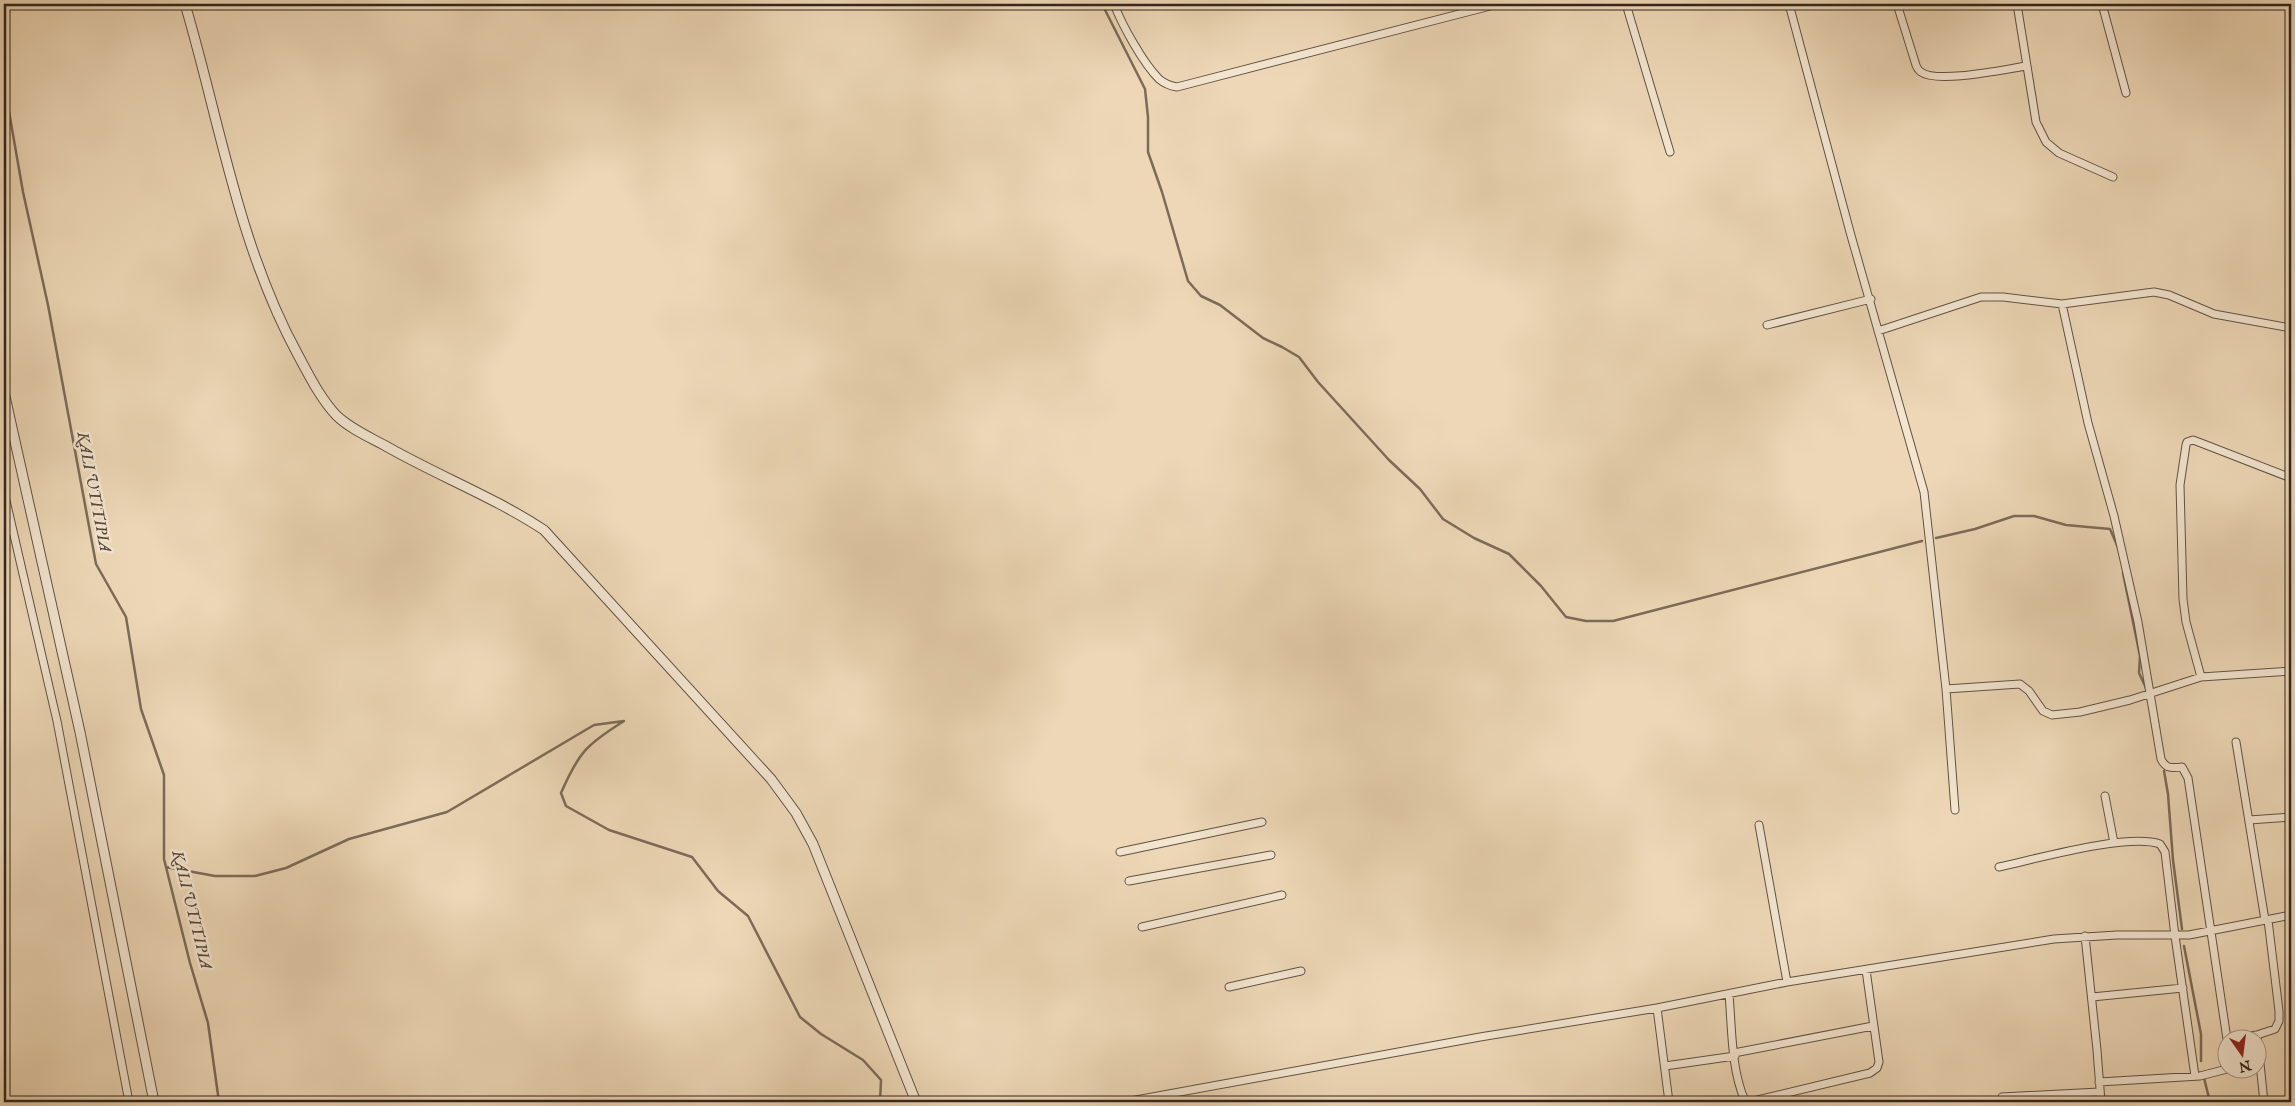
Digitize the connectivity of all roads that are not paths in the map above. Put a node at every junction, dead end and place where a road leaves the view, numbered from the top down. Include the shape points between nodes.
1 (185, 4) edge
2 (1114, 4) edge
3 (1498, 4) edge
4 (1626, 4) edge
5 (1789, 4) edge
6 (1898, 4) edge
7 (2017, 4) edge
8 (2102, 4) edge
9 (2027, 66) junction
10 (2126, 93) dead end
11 (1670, 152) dead end
12 (2113, 176) dead end
13 (1871, 299) junction
14 (2062, 304) junction
15 (1767, 325) dead end
16 (2291, 328) edge
17 (1878, 331) junction
18 (4, 392) edge
19 (2291, 478) edge
20 (4, 492) edge
21 (2291, 671) edge
22 (2201, 677) junction
23 (1946, 689) junction
24 (2148, 695) junction
25 (2236, 742) dead end
26 (2106, 796) dead end
27 (1955, 810) dead end
28 (2291, 817) edge
29 (2249, 820) junction
30 (1262, 822) dead end
31 (1759, 825) dead end
32 (2114, 843) junction
33 (1120, 852) dead end
34 (1271, 855) dead end
35 (1999, 867) dead end
36 (1129, 881) dead end
37 (1282, 895) dead end
38 (2291, 915) edge
39 (2267, 920) junction
40 (1142, 927) dead end
41 (2212, 931) junction
42 (2085, 936) junction
43 (2175, 936) junction
44 (1866, 970) junction
45 (1301, 971) dead end
46 (1787, 982) junction
47 (1229, 987) dead end
48 (2183, 988) junction
49 (1729, 994) junction
50 (2092, 997) junction
51 (1657, 1008) junction
52 (1873, 1026) junction
53 (2226, 1028) edge
54 (2268, 1031) edge
55 (1735, 1054) junction
56 (1665, 1066) junction
57 (2218, 1071) edge
58 (2196, 1076) junction
59 (2261, 1078) edge
60 (2099, 1082) junction
61 (2099, 1092) junction
62 (129, 1102) edge
63 (154, 1102) edge
64 (916, 1102) edge
65 (1125, 1102) edge
66 (1669, 1102) edge
67 (2003, 1102) edge
68 (2101, 1102) edge
69 (2264, 1102) edge

1 - 64 street via 245,232 279,316 325,400 337,416 370,437 516,512 544,530 771,779 796,813 813,844
2 - 3 street via 1132,40 1156,74 1168,85 1177,87
4 - 11 street
5 - 13 street
6 - 9 street via 1915,62 1924,74 1971,75
7 - 9 street
8 - 10 street
9 - 12 street via 2036,122 2046,142 2059,153
13 - 15 street
13 - 17 street
14 - 16 street via 2154,292 2223,316
14 - 17 street via 1981,297
14 - 24 street via 2138,622
17 - 23 street via 1924,492
18 - 63 street via 80,732
19 - 22 street via 2193,440 2186,444 2180,485 2183,599
20 - 62 street via 57,721
21 - 22 street
22 - 24 street
23 - 24 street via 2020,684 2048,715 2080,712
23 - 27 street
24 - 41 street via 2164,766 2182,767 2188,778
25 - 29 street
26 - 32 street
28 - 29 street
29 - 39 street
30 - 33 street
31 - 46 street
32 - 35 street
32 - 43 street via 2140,841 2156,843 2164,848
34 - 36 street
37 - 40 street
38 - 39 street
39 - 41 street
39 - 54 street via 2279,1021 2275,1029
41 - 43 street
41 - 53 street
42 - 43 street
42 - 44 street
42 - 50 street
43 - 48 street
44 - 46 street
44 - 52 street
45 - 47 street
46 - 49 street
48 - 50 street
48 - 58 street
49 - 51 street
49 - 55 street
50 - 60 street
51 - 56 street
51 - 65 street
52 - 55 street
52 - 55 street via 1877,1068 1749,1102 1745,1101 1741,1090
55 - 56 street
56 - 66 street
57 - 58 street
58 - 60 street
59 - 69 street
60 - 61 street
61 - 67 street via 2002,1097
61 - 68 street

